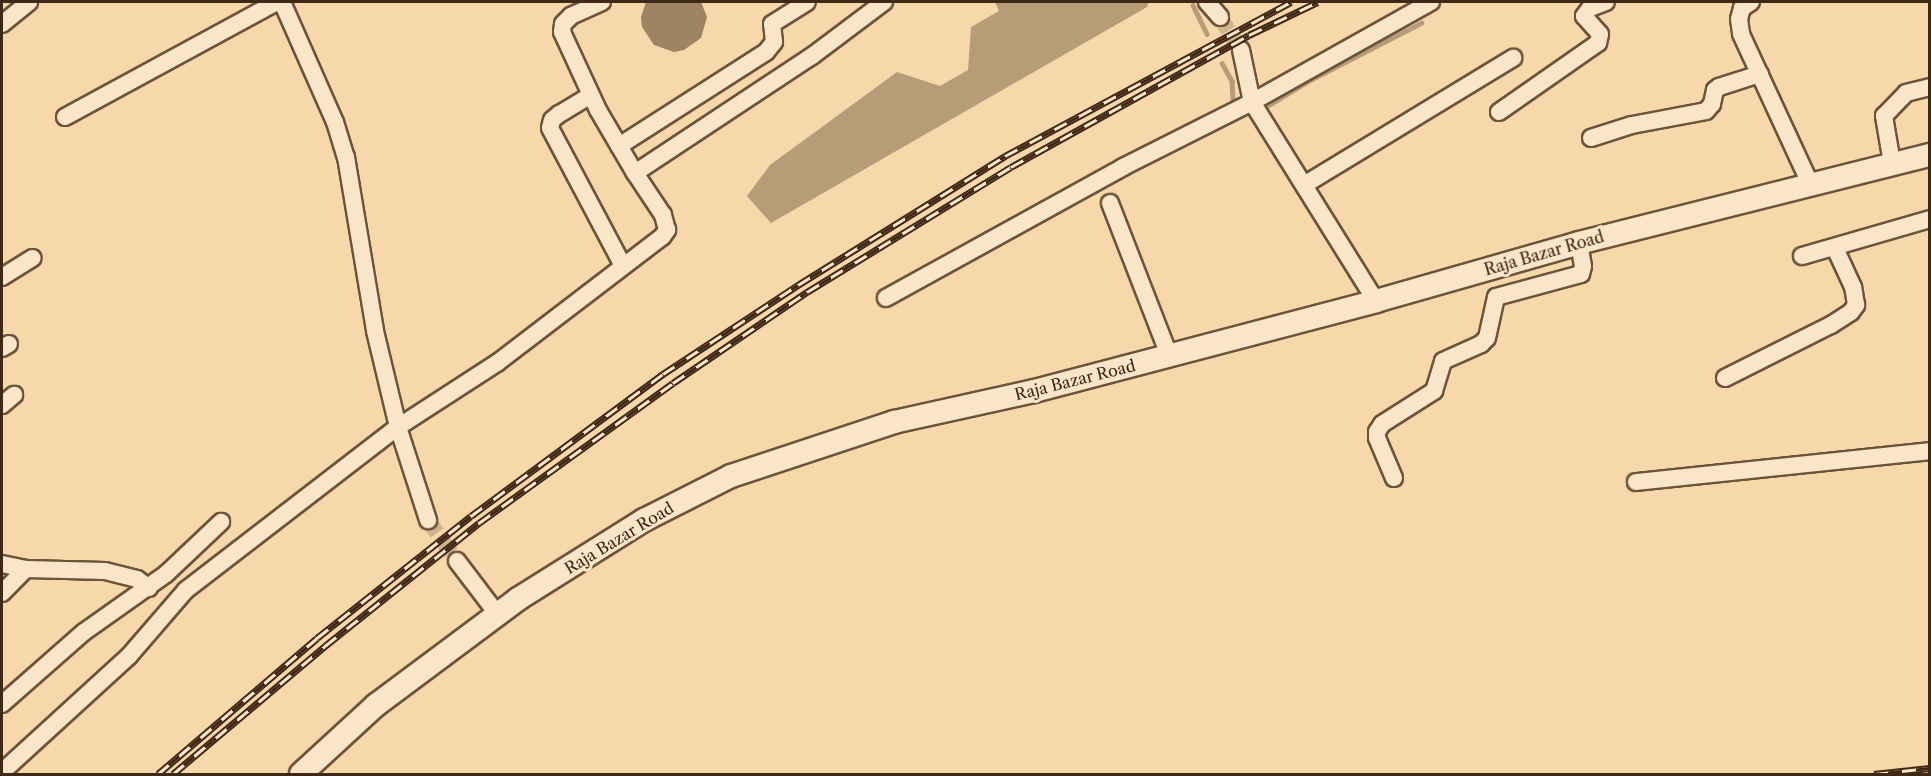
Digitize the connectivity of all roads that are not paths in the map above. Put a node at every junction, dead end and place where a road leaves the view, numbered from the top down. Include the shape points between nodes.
1 (29, 2) edge
2 (277, 2) edge
3 (282, 2) edge
4 (602, 2) edge
5 (807, 2) edge
6 (884, 2) edge
7 (1206, 2) edge
8 (1431, 2) edge
9 (1606, 2) edge
10 (1751, 2) edge
11 (1220, 17) tunnel mouth
12 (2, 24) edge
13 (1241, 50) tunnel mouth
14 (1513, 58) dead end
15 (1760, 74) junction
16 (1929, 87) edge
17 (591, 95) junction
18 (1252, 102) junction
19 (1500, 112) dead end
20 (65, 117) dead end
21 (1591, 138) dead end
22 (619, 146) junction
23 (1929, 155) edge
24 (1892, 163) junction
25 (635, 173) junction
26 (1810, 183) junction
27 (1304, 185) junction
28 (1110, 203) dead end
29 (1929, 219) edge
30 (1579, 243) junction
31 (1835, 248) junction
32 (1802, 256) dead end
33 (32, 258) dead end
34 (623, 266) junction
35 (2, 278) edge
36 (886, 298) dead end
37 (1376, 301) junction
38 (1168, 356) junction
39 (1725, 378) dead end
40 (398, 427) junction
41 (1929, 451) edge
42 (1394, 478) dead end
43 (1636, 482) dead end
44 (428, 520) tunnel mouth
45 (221, 522) dead end
46 (457, 561) tunnel mouth
47 (2, 564) edge
48 (26, 569) junction
49 (170, 570) junction
50 (149, 588) junction
51 (186, 590) junction
52 (2, 593) edge
53 (498, 615) junction
54 (2, 704) edge
55 (2, 772) edge
56 (301, 774) edge

1 - 12 street
2 - 20 street
3 - 40 street via 335,122 346,157 375,331
4 - 17 street via 571,16 563,24 562,32
5 - 22 street via 772,24 774,42 766,52
6 - 25 street via 812,56
7 - 11 street
8 - 18 street
9 - 19 street via 1590,8 1584,16 1599,34 1598,43
10 - 15 street via 1743,8 1740,27
13 - 18 street
14 - 27 street
15 - 21 street via 1719,87 1706,111 1632,125
15 - 26 street
16 - 24 street via 1906,93 1884,116
17 - 22 street
17 - 34 street via 559,114 550,128
18 - 27 street
18 - 36 street via 1123,167
22 - 25 street
23 - 24 street, Raja Bazar Road
24 - 26 street, Raja Bazar Road
25 - 34 street via 663,215 667,230
26 - 30 street, Raja Bazar Road
27 - 37 street
28 - 38 street
29 - 31 street
30 - 37 street, Raja Bazar Road
30 - 42 street via 1581,274 1496,297 1481,344 1443,361 1434,391 1382,424 1377,438
31 - 32 street
31 - 39 street via 1853,287 1856,304 1851,312
33 - 35 street
34 - 40 street via 497,363
37 - 38 street, Raja Bazar Road
38 - 53 street, Raja Bazar Road via 894,422 731,476 644,520
40 - 44 street
40 - 51 street
41 - 43 street
45 - 49 street
46 - 53 street
47 - 48 street
48 - 50 street via 105,571 137,579
48 - 52 street
49 - 50 street
49 - 51 street
50 - 54 street via 84,632
51 - 55 street via 129,656
53 - 56 street, Raja Bazar Road via 376,705

